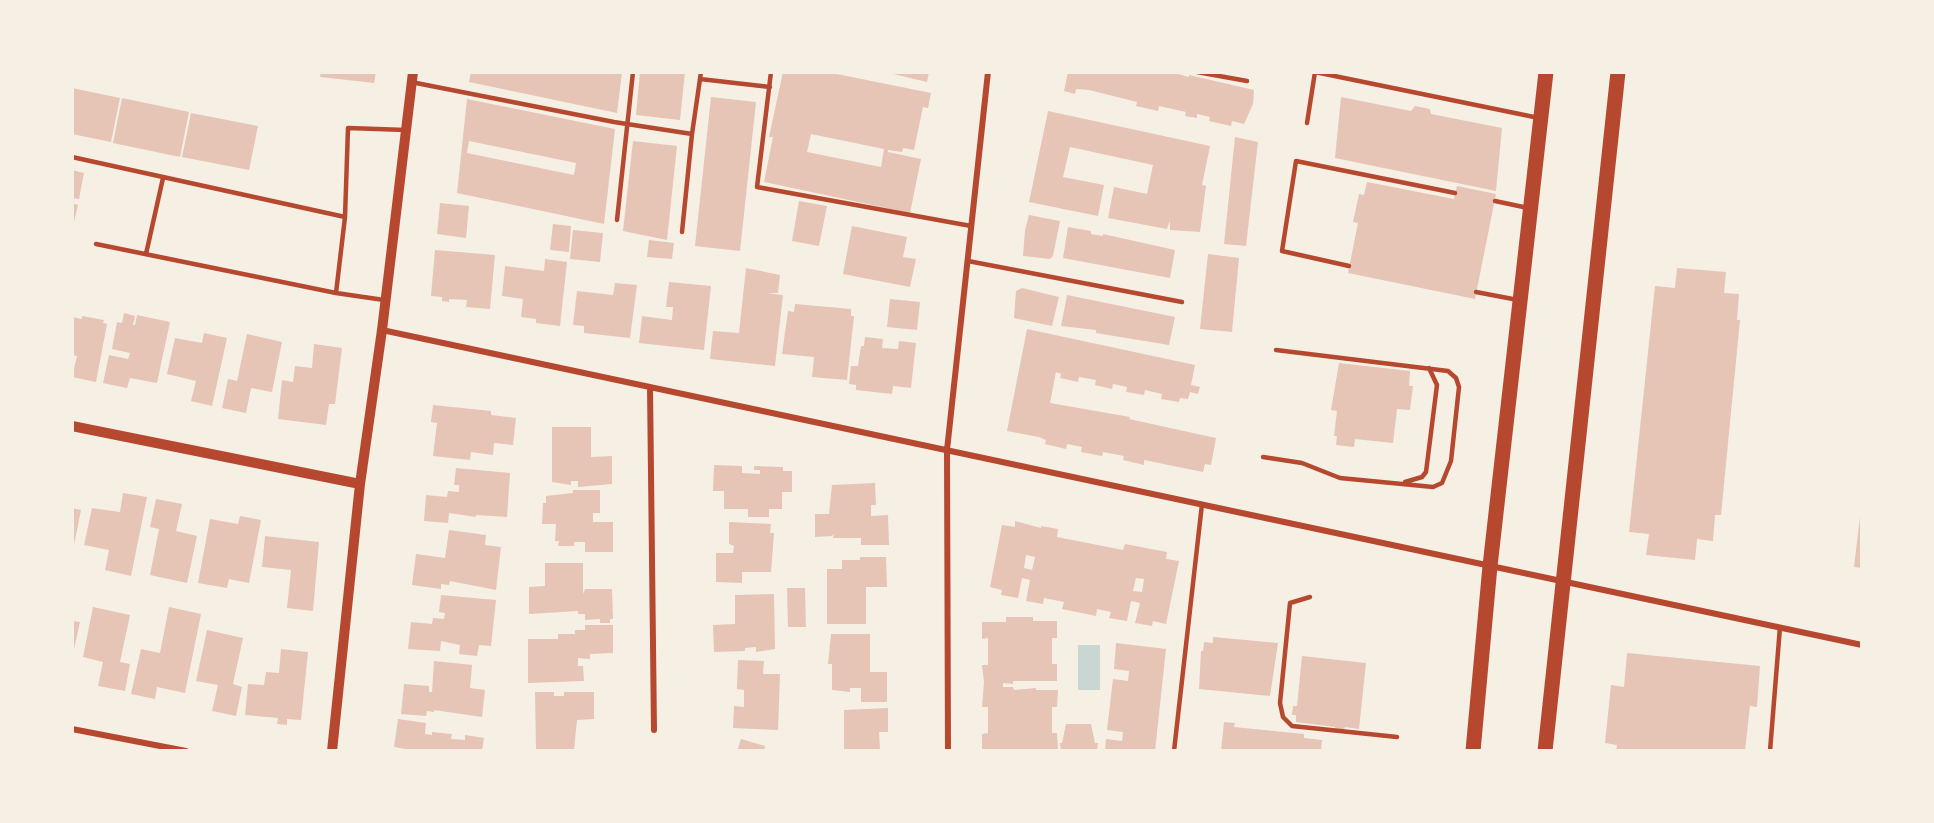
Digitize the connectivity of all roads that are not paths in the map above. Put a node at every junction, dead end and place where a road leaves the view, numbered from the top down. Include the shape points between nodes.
1 (633, 72) edge
2 (701, 72) edge
3 (771, 72) edge
4 (988, 72) edge
5 (1197, 72) edge
6 (1546, 72) edge
7 (1618, 72) edge
8 (412, 77) edge
9 (700, 79) junction
10 (1247, 81) dead end
11 (770, 87) junction
12 (1541, 118) junction
13 (1307, 123) dead end
14 (628, 125) junction
15 (406, 130) junction
16 (692, 134) junction
17 (72, 156) edge
18 (163, 178) junction
19 (1455, 193) dead end
20 (1495, 201) dead end
21 (1531, 208) junction
22 (345, 217) junction
23 (617, 220) dead end
24 (971, 226) junction
25 (682, 232) dead end
26 (96, 244) dead end
27 (146, 254) junction
28 (968, 261) junction
29 (1349, 266) dead end
30 (1476, 292) dead end
31 (336, 293) junction
32 (385, 300) junction
33 (1521, 300) junction
34 (1182, 302) dead end
35 (382, 330) junction
36 (1276, 350) dead end
37 (1429, 368) junction
38 (650, 387) junction
39 (72, 426) edge
40 (947, 450) junction
41 (1263, 458) dead end
42 (1396, 483) junction
43 (360, 484) junction
44 (1202, 504) junction
45 (1491, 566) junction
46 (1563, 581) junction
47 (1310, 597) dead end
48 (1780, 627) junction
49 (1862, 645) edge
50 (72, 729) edge
51 (654, 730) dead end
52 (1396, 737) dead end
53 (186, 751) edge
54 (332, 751) edge
55 (948, 751) edge
56 (1174, 751) edge
57 (1473, 751) edge
58 (1545, 751) edge
59 (1770, 751) edge

1 - 14 lane
2 - 9 lane
3 - 11 lane
4 - 24 street
5 - 10 lane
6 - 12 main road
7 - 46 main road
8 - 14 lane
8 - 15 street
9 - 11 lane
9 - 16 lane
11 - 24 lane via 757,187
12 - 13 lane via 1316,72
12 - 21 main road
14 - 16 lane
14 - 23 lane
15 - 22 lane via 348,128
15 - 32 street
16 - 25 lane
17 - 18 lane
18 - 22 lane
18 - 27 lane
19 - 29 lane via 1296,161 1281,251
20 - 21 lane
21 - 33 main road
22 - 31 lane
24 - 28 street
26 - 27 lane
27 - 31 lane
28 - 34 lane
28 - 40 street
30 - 33 lane
31 - 32 lane
32 - 35 street
33 - 45 main road
35 - 38 street
35 - 43 street
36 - 37 lane
37 - 42 lane via 1437,385 1426,472 1414,481
37 - 42 lane via 1448,371 1456,378 1458,387 1448,475 1433,487
38 - 40 street
38 - 51 street
39 - 43 street
40 - 44 street
40 - 55 street
41 - 42 lane via 1302,463 1340,478
43 - 54 street
44 - 45 street
44 - 56 lane
45 - 46 street
45 - 57 main road
46 - 48 street
46 - 58 main road
47 - 52 lane via 1290,603 1280,703 1283,717 1292,726
48 - 49 street
48 - 59 lane
50 - 53 street

